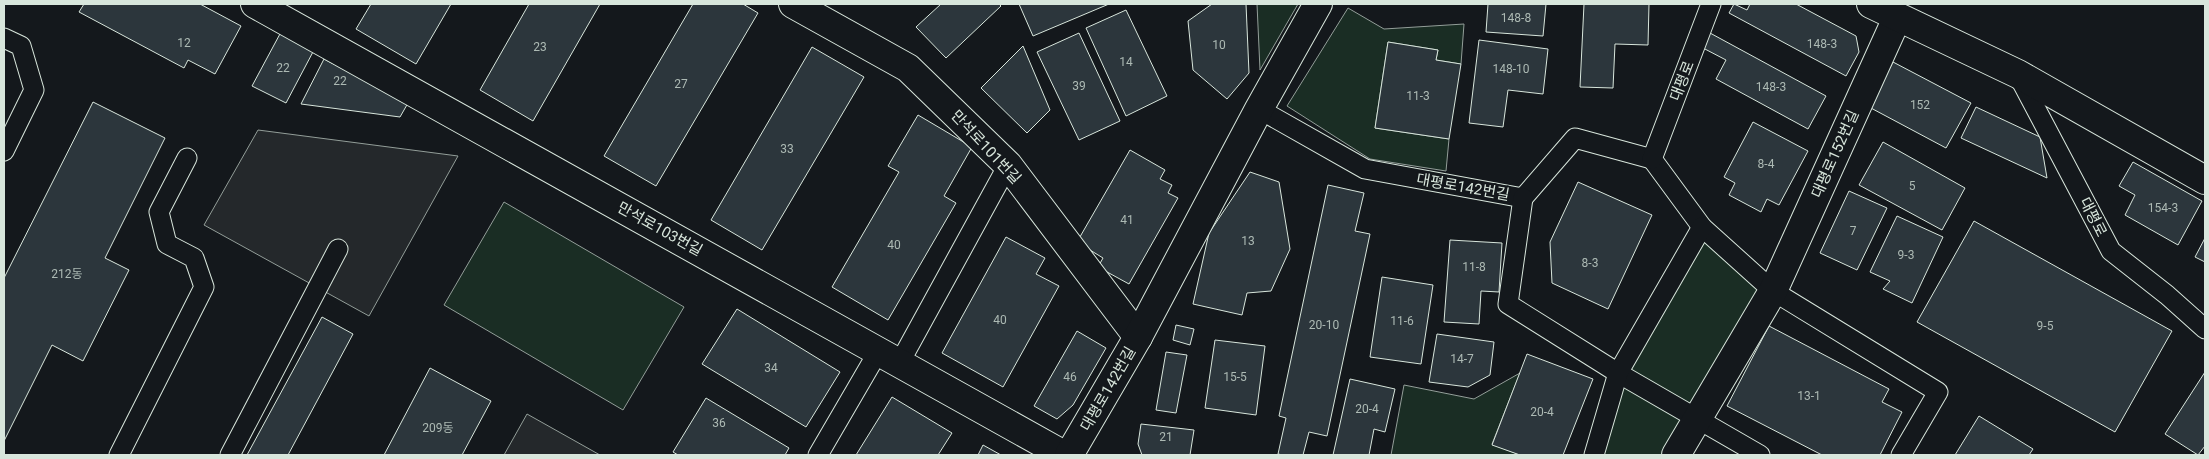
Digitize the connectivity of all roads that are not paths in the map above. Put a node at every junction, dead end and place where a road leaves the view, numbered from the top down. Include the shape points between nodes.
1 (793, 4) edge
2 (1318, 4) edge
3 (1711, 4) edge
4 (1871, 4) edge
5 (273, 8) edge
6 (1897, 18) junction
7 (4, 38) edge
8 (2018, 74) junction
9 (1259, 109) junction
10 (4, 151) edge
11 (187, 158) dead end
12 (1652, 159) junction
13 (1008, 165) junction
14 (2205, 180) edge
15 (1523, 198) junction
16 (1702, 227) junction
17 (338, 249) dead end
18 (1773, 291) junction
19 (2205, 329) edge
20 (1138, 337) junction
21 (889, 357) junction
22 (1618, 373) junction
23 (1698, 418) junction
24 (119, 455) edge
25 (230, 455) edge
26 (818, 455) edge
27 (1064, 455) edge
28 (1069, 455) edge
29 (1594, 455) edge
30 (1676, 455) edge
31 (1760, 455) edge
32 (1900, 455) edge

1 - 13 street, 만석로101번길 via 908,68
2 - 9 street, 대평로142번길
3 - 12 lane, 대평로
4 - 6 street
5 - 21 street, 만석로103번길
6 - 8 street
6 - 18 street, 대평로152번길
7 - 10 lane via 21,46 34,90
8 - 14 street
8 - 19 lane, 대평로 via 2111,251
9 - 15 lane, 대평로142번길 via 1365,169
9 - 20 street, 대평로142번길
11 - 24 lane via 159,212 167,244 194,258 204,287
12 - 15 lane, 대평로142번길 via 1575,138
12 - 16 lane
13 - 20 street, 만석로101번길
13 - 21 lane
15 - 22 lane via 1508,304
16 - 18 lane
16 - 22 lane
17 - 25 lane
18 - 23 street, 대평로152번길
18 - 32 lane via 1938,392
20 - 28 street, 대평로142번길
21 - 26 lane
21 - 27 street, 만석로103번길
22 - 23 lane
22 - 29 lane
23 - 30 street, 대평로152번길
23 - 31 lane

